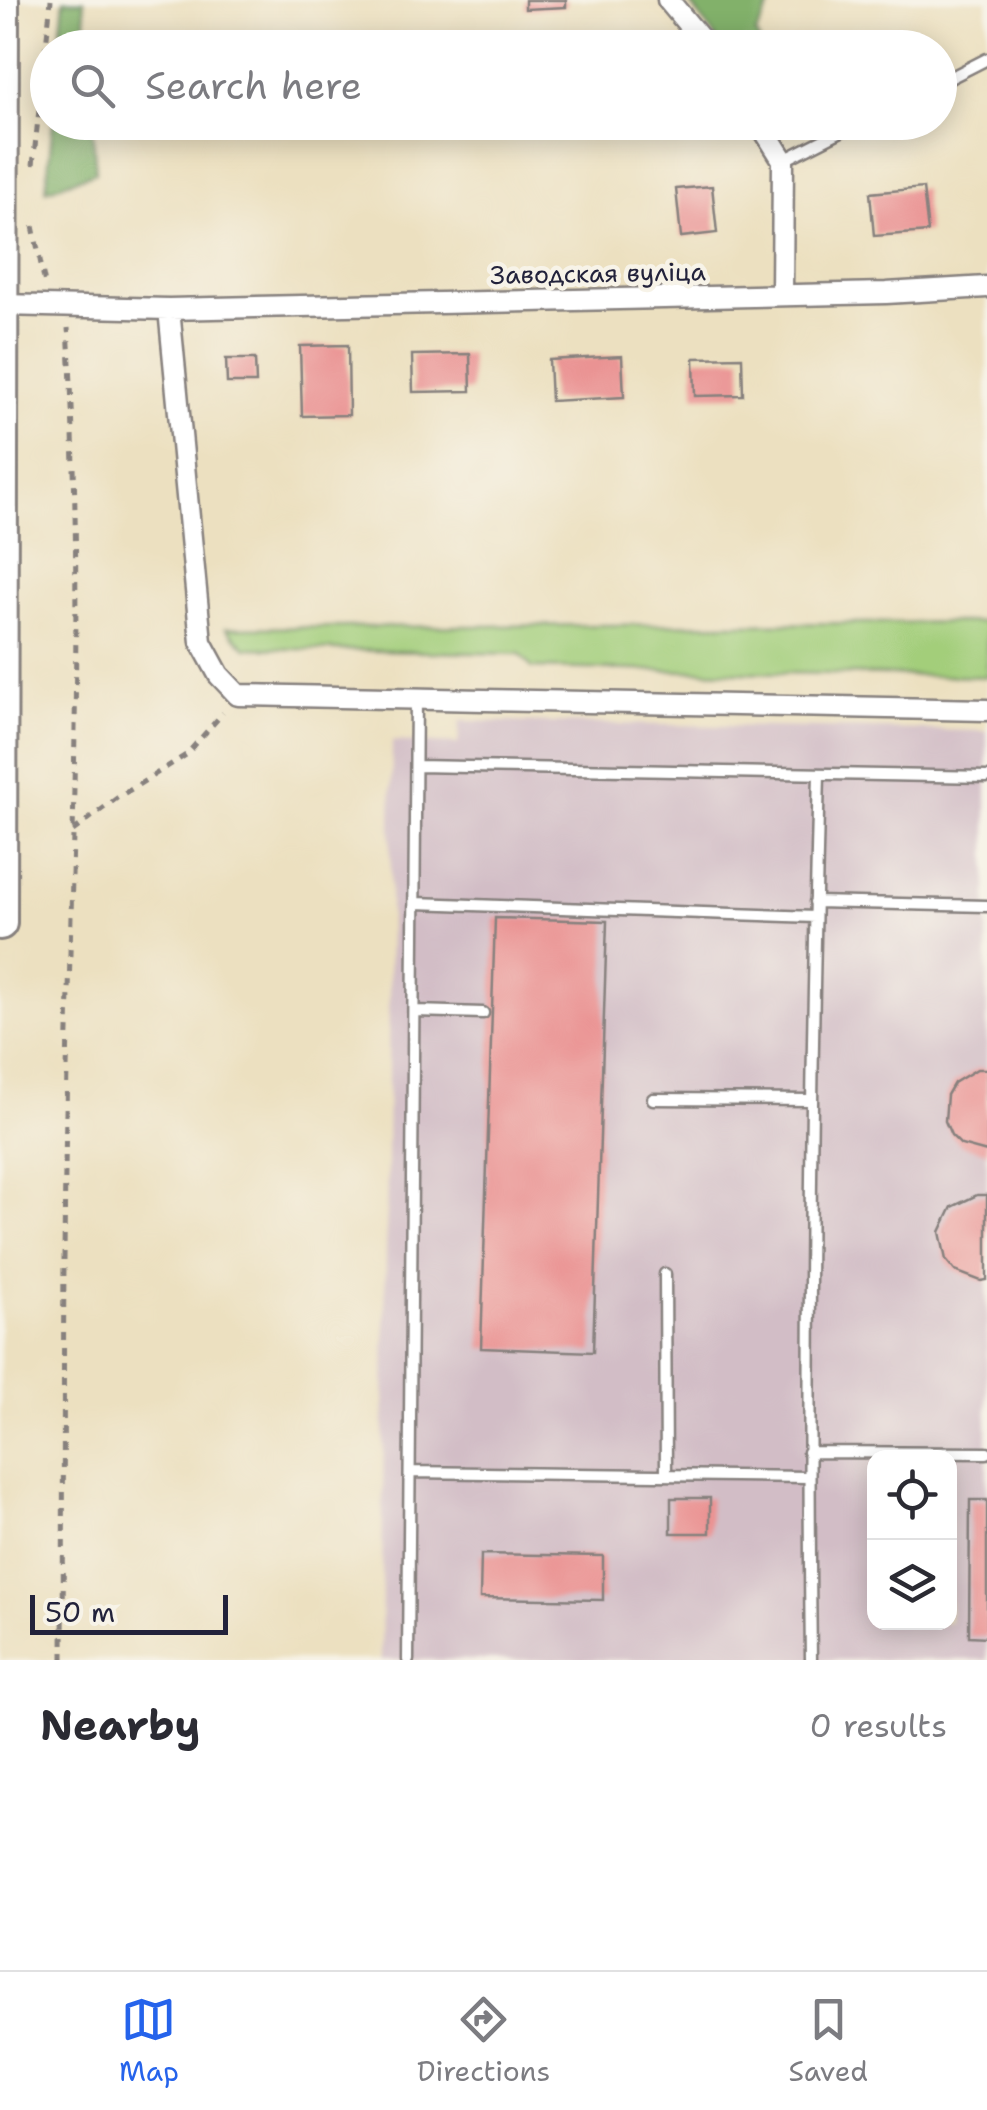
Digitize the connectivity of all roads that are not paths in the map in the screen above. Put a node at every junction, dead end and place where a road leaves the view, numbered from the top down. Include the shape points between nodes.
1 (2, 0) edge
2 (668, 0) edge
3 (693, 30) edge
4 (987, 59) edge
5 (957, 74) edge
6 (770, 140) edge
7 (823, 140) edge
8 (783, 160) junction
9 (987, 287) edge
10 (782, 294) junction
11 (2, 305) edge
12 (168, 309) junction
13 (416, 697) junction
14 (987, 710) edge
15 (417, 766) junction
16 (819, 774) junction
17 (987, 777) edge
18 (815, 902) junction
19 (416, 904) junction
20 (987, 906) edge
21 (815, 917) junction
22 (0, 923) edge
23 (415, 1012) junction
24 (483, 1013) dead end
25 (653, 1099) dead end
26 (810, 1100) junction
27 (664, 1274) dead end
28 (808, 1452) junction
29 (987, 1453) edge
30 (410, 1472) junction
31 (666, 1476) junction
32 (808, 1477) junction
33 (408, 1660) edge
34 (810, 1660) edge

1 - 11 main road
2 - 3 street
4 - 5 lane
6 - 8 street
7 - 8 lane
8 - 10 street
9 - 10 street, Заводская вуліца
10 - 12 street, Заводская вуліца
11 - 12 street, Заводская вуліца
11 - 22 main road
12 - 13 street via 201,642 219,674 238,695
13 - 14 street
13 - 15 lane
15 - 16 lane
15 - 19 lane
16 - 17 lane
16 - 18 lane
18 - 20 lane
18 - 21 lane
19 - 21 lane
19 - 23 lane
21 - 26 lane
23 - 24 lane
23 - 30 lane
25 - 26 lane
26 - 28 lane
27 - 31 lane
28 - 29 lane
28 - 32 lane
30 - 31 lane
30 - 33 lane
31 - 32 lane
32 - 34 lane

